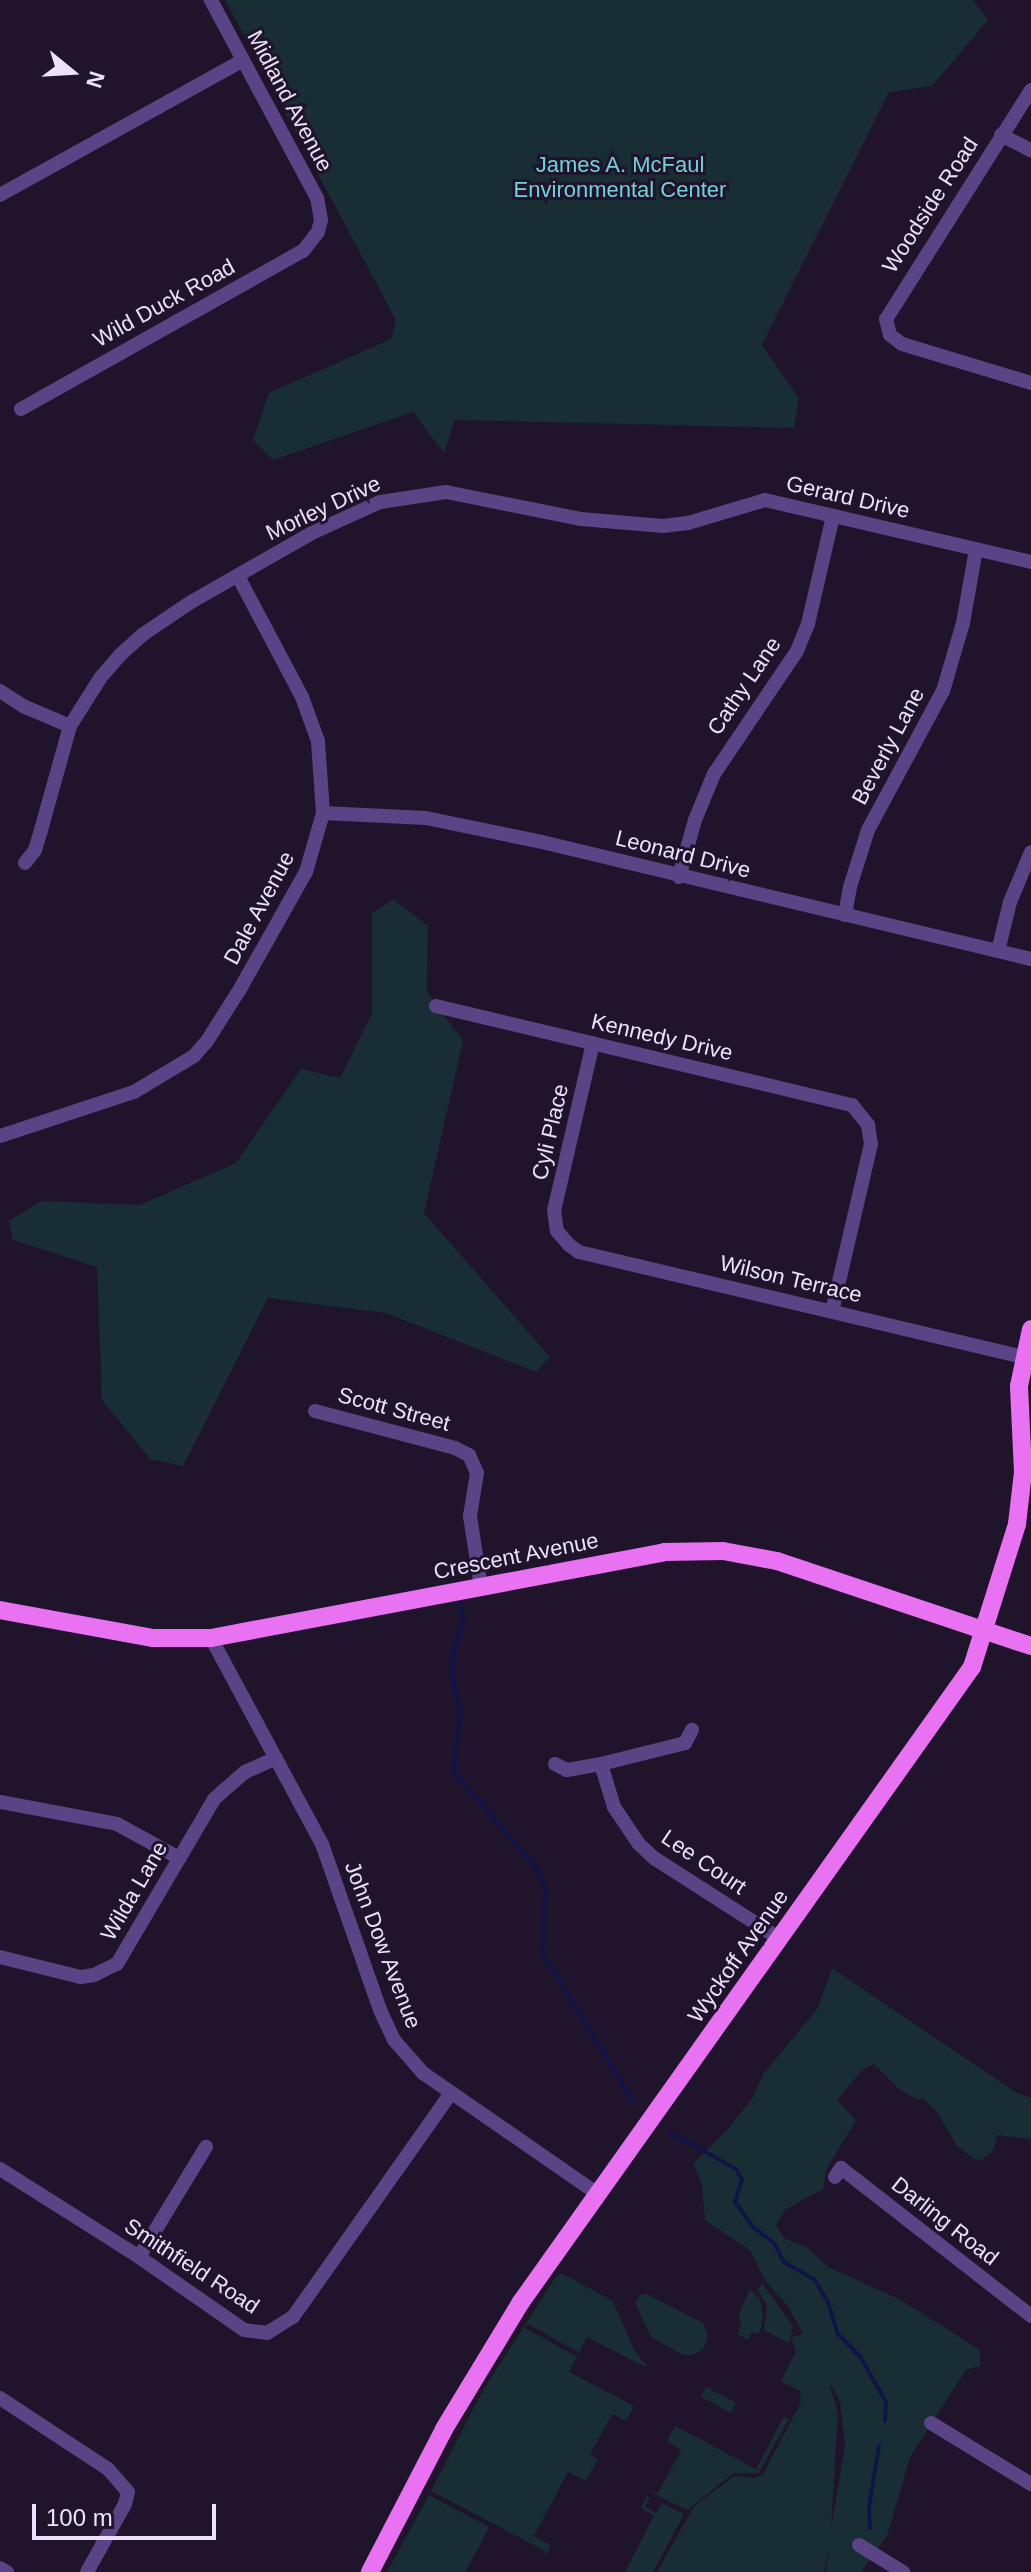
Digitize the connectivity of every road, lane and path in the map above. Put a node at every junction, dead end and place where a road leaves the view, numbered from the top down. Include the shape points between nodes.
1 (211, 0) edge
2 (242, 61) junction
3 (1031, 90) edge
4 (1001, 135) junction
5 (1031, 150) edge
6 (0, 195) edge
7 (319, 226) joint
8 (1031, 383) edge
9 (21, 409) dead end
10 (833, 516) junction
11 (656, 526) joint
12 (976, 549) junction
13 (1031, 562) edge
14 (238, 576) junction
15 (0, 691) edge
16 (70, 726) junction
17 (323, 813) junction
18 (1031, 852) edge
19 (25, 863) dead end
20 (679, 877) junction
21 (845, 915) junction
22 (998, 951) junction
23 (1031, 959) edge
24 (436, 1006) dead end
25 (593, 1043) junction
26 (0, 1136) edge
27 (557, 1231) joint
28 (832, 1312) junction
29 (1031, 1329) edge
30 (1023, 1357) junction
31 (315, 1411) dead end
32 (481, 1587) junction
33 (0, 1610) edge
34 (986, 1629) junction
35 (211, 1638) junction
36 (1031, 1646) edge
37 (692, 1730) dead end
38 (276, 1758) junction
39 (555, 1764) dead end
40 (601, 1764) junction
41 (0, 1802) edge
42 (179, 1858) junction
43 (780, 1939) junction
44 (0, 1957) edge
45 (451, 2093) junction
46 (206, 2147) dead end
47 (0, 2169) edge
48 (835, 2177) dead end
49 (598, 2194) junction
50 (139, 2257) junction
51 (1031, 2316) edge
52 (0, 2398) edge
53 (931, 2423) dead end
54 (1031, 2484) edge
55 (859, 2545) dead end
56 (0, 2568) edge
57 (7, 2572) edge
58 (87, 2572) edge
59 (370, 2572) edge
60 (903, 2572) edge

1 - 2 street, Midland Avenue
2 - 6 street
2 - 7 street, Midland Avenue via 317,198
3 - 4 street, Woodside Road
4 - 5 street
4 - 8 street, Woodside Road via 887,312 886,328 902,344
7 - 9 street, Wild Duck Road via 303,251
10 - 11 street, Gerard Drive via 765,500 688,523
10 - 12 street, Gerard Drive
10 - 20 street, Cathy Lane via 797,651 714,774
11 - 14 street, Morley Drive via 581,519 470,494 423,493 359,511
12 - 13 street, Gerard Drive
12 - 21 street, Beverly Lane via 947,680 868,830
14 - 16 street, Morley Drive via 142,635 101,677
14 - 17 street, Dale Avenue via 311,718 321,761
15 - 16 street
16 - 19 street, Morley Drive via 35,850
17 - 20 street, Leonard Drive via 426,818
17 - 26 street, Dale Avenue via 306,872 240,989 194,1056 134,1092
18 - 22 street via 1013,891
20 - 21 street, Leonard Drive
21 - 22 street, Leonard Drive
22 - 23 street, Leonard Drive
24 - 25 street, Kennedy Drive
25 - 27 street, Cyli Place via 554,1210
25 - 28 street, Kennedy Drive via 852,1105 868,1125 871,1144
27 - 28 street, Wilson Terrace via 579,1252
28 - 30 street, Wilson Terrace
29 - 30 main road, Wyckoff Avenue
30 - 34 main road, Wyckoff Avenue via 1018,1413 1021,1498
31 - 32 street, Scott Street via 469,1455 477,1473 470,1516
32 - 34 main road, Crescent Avenue via 664,1552 723,1551 777,1561
32 - 35 main road, Crescent Avenue
33 - 35 main road, Crescent Avenue via 153,1638
34 - 36 main road, Crescent Avenue
34 - 43 main road, Wyckoff Avenue via 962,1683
35 - 38 street, John Dow Avenue
37 - 40 street via 685,1743
38 - 42 street, Wilda Lane via 221,1791
38 - 45 street, John Dow Avenue via 322,1844 385,2023 407,2058
39 - 40 street via 567,1770
40 - 43 street, Lee Court via 614,1807 639,1844
41 - 42 street via 117,1824
42 - 44 street, Wilda Lane via 125,1953 107,1971 81,1977
43 - 49 main road, Wyckoff Avenue
45 - 49 street, John Dow Avenue
45 - 50 street, Smithfield Road via 293,2317 277,2330 244,2330
46 - 50 street
47 - 50 street, Smithfield Road
48 - 51 street, Darling Road via 841,2168
49 - 59 main road, Wyckoff Avenue via 481,2364
52 - 58 street via 108,2469 128,2492
53 - 54 street
55 - 60 street
56 - 57 street

